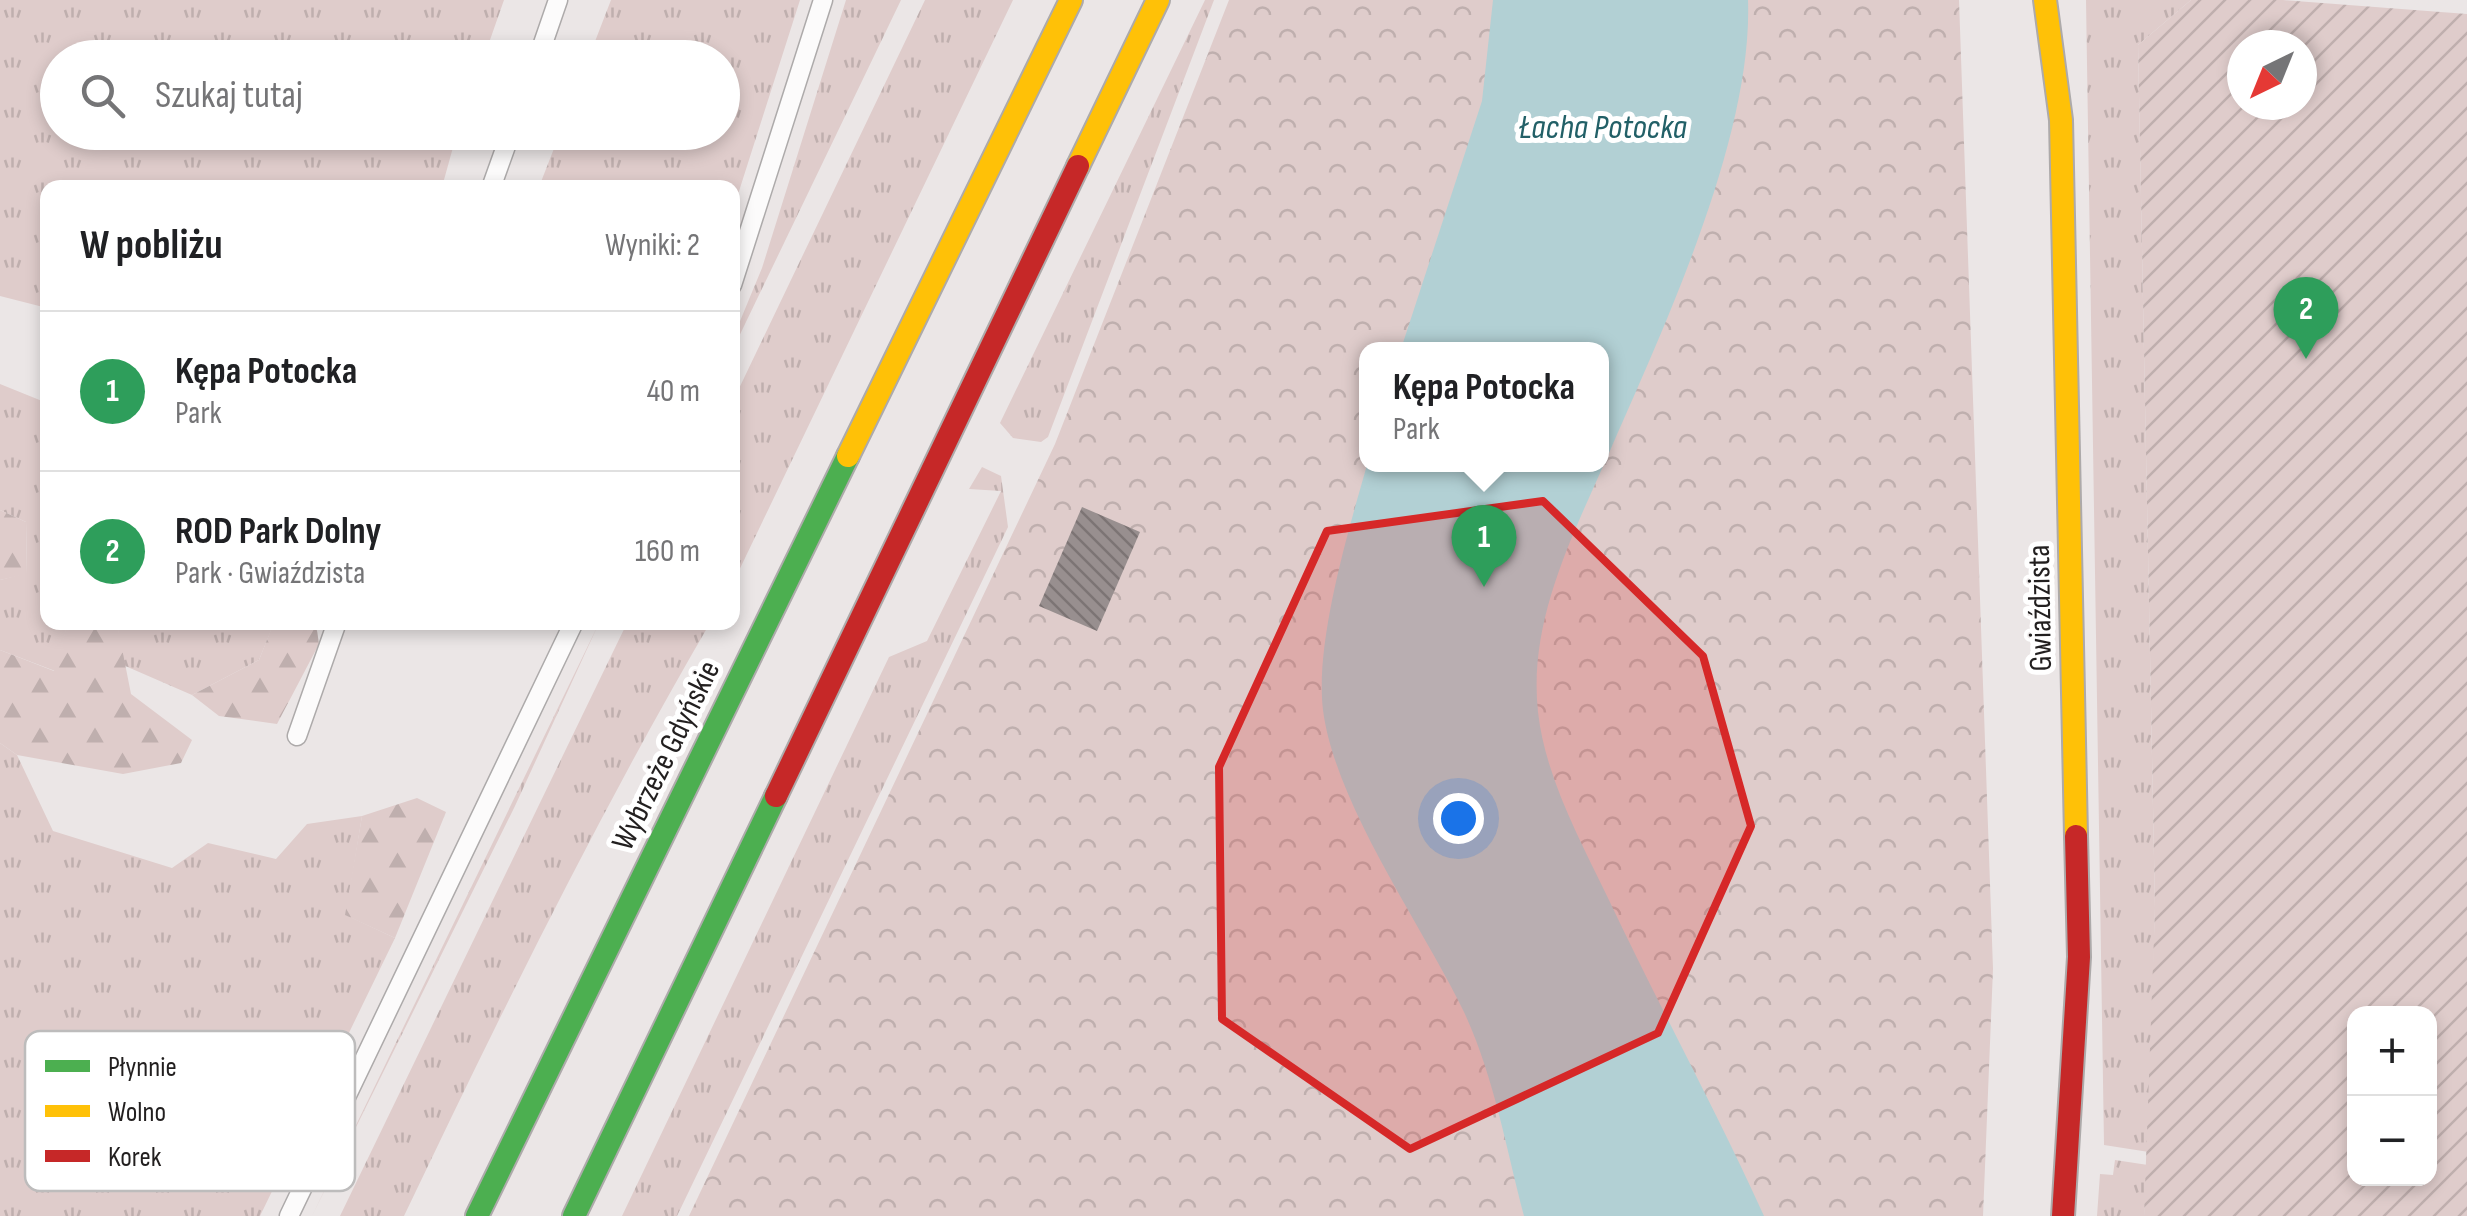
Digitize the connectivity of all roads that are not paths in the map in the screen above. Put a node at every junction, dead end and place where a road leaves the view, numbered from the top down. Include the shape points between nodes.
1 (558, 0) edge
2 (822, 0) edge
3 (1071, 0) edge
4 (1158, 0) edge
5 (2046, 0) edge
6 (544, 40) edge
7 (505, 150) edge
8 (495, 180) edge
9 (740, 260) edge
10 (334, 630) edge
11 (570, 630) edge
12 (297, 736) dead end
13 (355, 1078) edge
14 (301, 1191) edge
15 (289, 1216) edge
16 (477, 1216) edge
17 (574, 1216) edge
18 (2063, 1216) edge

1 - 6 lane
2 - 9 lane
3 - 16 main road, Wybrzeże Gdyńskie
4 - 17 main road
5 - 18 main road, Gwiaździsta via 2061,120 2078,937
7 - 8 lane
10 - 12 lane
11 - 13 lane
14 - 15 lane

